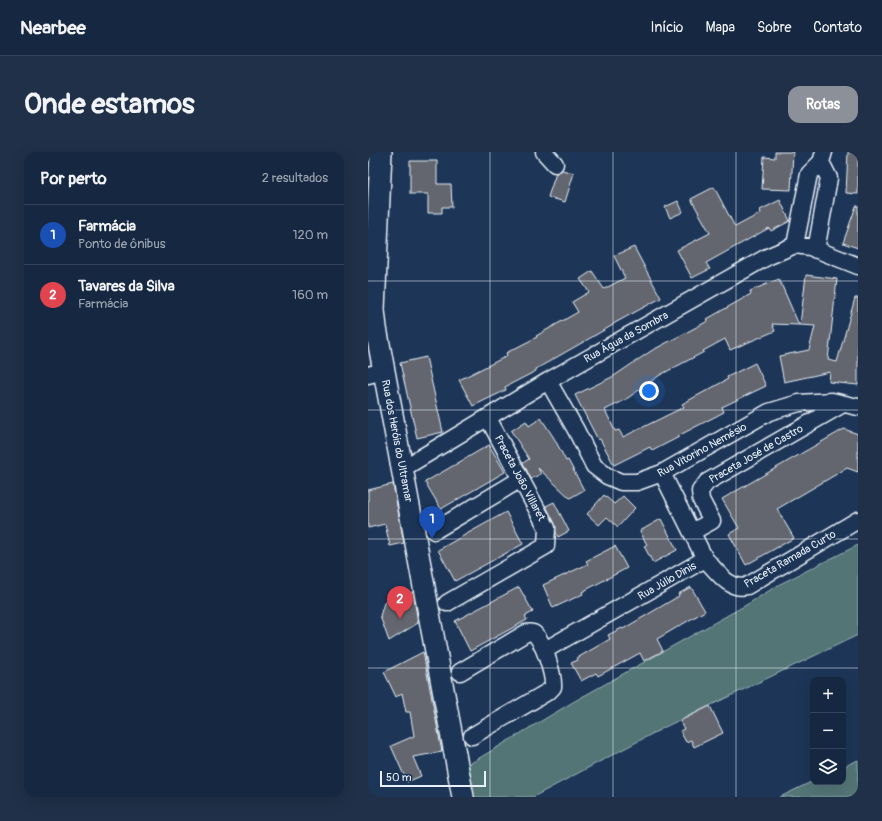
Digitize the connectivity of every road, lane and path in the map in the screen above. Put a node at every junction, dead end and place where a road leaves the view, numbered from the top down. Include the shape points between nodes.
1 (381, 152) edge
2 (544, 152) edge
3 (822, 157) edge
4 (555, 164) dead end
5 (795, 245) junction
6 (816, 250) junction
7 (858, 266) edge
8 (376, 373) edge
9 (548, 381) junction
10 (851, 405) edge
11 (488, 418) junction
12 (402, 469) junction
13 (662, 473) junction
14 (521, 479) junction
15 (858, 520) edge
16 (434, 531) dead end
17 (692, 532) junction
18 (705, 559) junction
19 (447, 603) dead end
20 (545, 650) junction
21 (460, 672) dead end
22 (472, 736) dead end
23 (464, 797) edge

1 - 8 street, Rua dos Heróis do Ultramar via 374,310
2 - 4 street
3 - 5 street via 809,174
3 - 6 street via 829,178
5 - 6 street
5 - 9 street, Rua Água da Sombra via 767,257
6 - 7 street
8 - 12 street, Rua dos Heróis do Ultramar
9 - 11 street, Rua Água da Sombra
9 - 13 street, Rua Vitorino Nemésio via 594,466 606,476 621,482 637,482
10 - 13 street, Rua Vitorino Nemésio via 832,401 799,402 769,412
10 - 17 street, Praceta José de Castro via 707,482 700,491 701,500 712,521
11 - 12 street, Rua Água da Sombra
11 - 14 street, Praceta João Villaret
12 - 23 street, Rua dos Heróis do Ultramar
13 - 17 street, Rua Júlio Dinis
14 - 16 street
14 - 19 street, Praceta João Villaret via 547,528 546,546
15 - 18 street, Praceta Ramada Curto via 741,588 728,582
17 - 18 street, Rua Júlio Dinis
18 - 20 street, Rua Júlio Dinis
20 - 21 street via 535,634 526,633
20 - 22 street via 553,684 551,689

